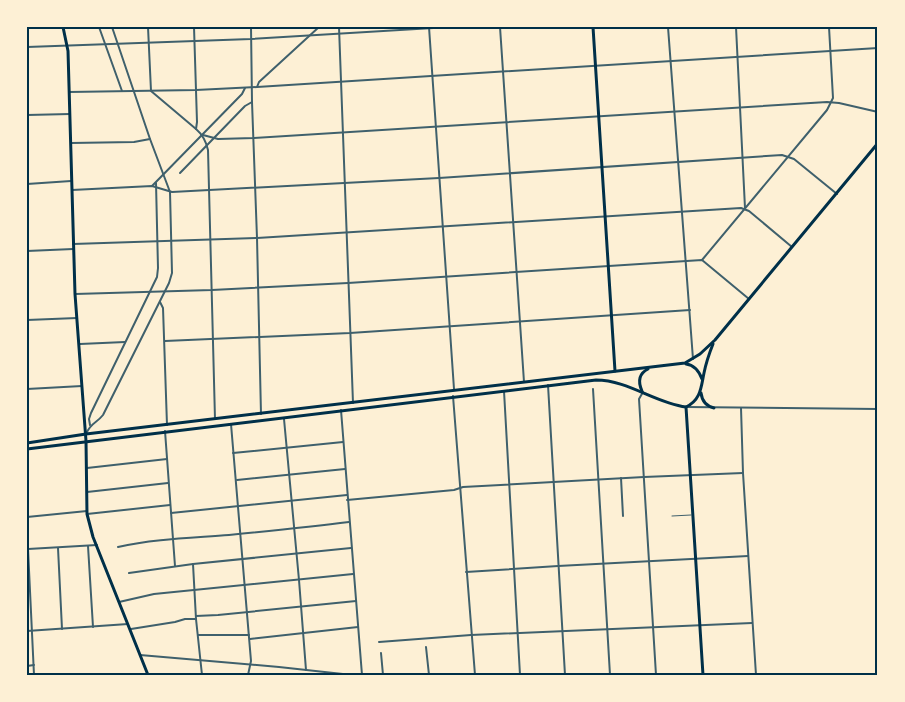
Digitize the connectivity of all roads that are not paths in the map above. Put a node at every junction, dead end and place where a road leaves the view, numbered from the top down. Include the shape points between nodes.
1 (63, 27) edge
2 (99, 27) edge
3 (112, 27) edge
4 (148, 27) edge
5 (194, 27) edge
6 (251, 27) edge
7 (319, 27) edge
8 (339, 27) edge
9 (450, 27) edge
10 (500, 27) edge
11 (592, 27) edge
12 (668, 27) edge
13 (735, 27) edge
14 (829, 27) edge
15 (429, 28) edge
16 (339, 34) junction
17 (309, 36) junction
18 (251, 39) junction
19 (195, 41) junction
20 (148, 42) junction
21 (118, 43) junction
22 (105, 44) junction
23 (67, 45) junction
24 (27, 47) edge
25 (878, 48) edge
26 (830, 51) junction
27 (737, 56) junction
28 (670, 60) junction
29 (594, 65) junction
30 (503, 72) junction
31 (432, 76) junction
32 (341, 82) junction
33 (246, 87) junction
34 (251, 87) junction
35 (257, 87) junction
36 (196, 90) junction
37 (122, 91) junction
38 (151, 91) junction
39 (69, 92) junction
40 (134, 92) junction
41 (252, 102) junction
42 (832, 102) junction
43 (740, 108) junction
44 (674, 111) junction
45 (878, 112) edge
46 (70, 114) junction
47 (27, 115) edge
48 (598, 116) junction
49 (506, 123) junction
50 (435, 127) junction
51 (196, 129) junction
52 (343, 133) junction
53 (203, 135) junction
54 (254, 138) junction
55 (150, 139) junction
56 (214, 139) junction
57 (71, 143) junction
58 (878, 143) edge
59 (207, 145) junction
60 (789, 156) junction
61 (743, 158) junction
62 (678, 162) junction
63 (602, 166) junction
64 (180, 173) dead end
65 (509, 173) junction
66 (164, 175) junction
67 (439, 178) junction
68 (71, 181) junction
69 (156, 183) junction
70 (345, 183) junction
71 (27, 184) edge
72 (152, 186) junction
73 (157, 188) junction
74 (255, 188) junction
75 (72, 190) junction
76 (209, 190) junction
77 (170, 192) junction
78 (837, 194) junction
79 (746, 208) junction
80 (683, 211) junction
81 (605, 216) junction
82 (513, 223) junction
83 (442, 227) junction
84 (347, 233) junction
85 (257, 238) junction
86 (210, 240) junction
87 (172, 241) junction
88 (158, 242) junction
89 (73, 246) junction
90 (792, 247) junction
91 (27, 252) edge
92 (702, 260) junction
93 (686, 261) junction
94 (609, 266) junction
95 (516, 273) junction
96 (446, 277) junction
97 (348, 284) junction
98 (258, 288) junction
99 (212, 290) junction
100 (165, 291) junction
101 (149, 292) junction
102 (75, 294) junction
103 (749, 299) junction
104 (160, 302) junction
105 (690, 310) junction
106 (612, 316) junction
107 (77, 318) junction
108 (27, 320) edge
109 (519, 322) junction
110 (449, 326) junction
111 (350, 333) junction
112 (260, 338) junction
113 (213, 340) junction
114 (715, 340) junction
115 (165, 341) junction
116 (125, 342) junction
117 (79, 344) junction
118 (693, 359) junction
119 (682, 364) junction
120 (654, 367) junction
121 (615, 371) junction
122 (524, 382) junction
123 (702, 384) junction
124 (548, 385) junction
125 (82, 386) junction
126 (27, 388) edge
127 (593, 389) dead end
128 (454, 391) junction
129 (504, 391) junction
130 (701, 391) junction
131 (643, 392) junction
132 (453, 396) junction
133 (353, 403) junction
134 (686, 407) junction
135 (714, 408) junction
136 (741, 408) junction
137 (878, 409) edge
138 (341, 410) junction
139 (261, 414) junction
140 (284, 417) junction
141 (215, 419) junction
142 (231, 424) junction
143 (90, 425) junction
144 (167, 425) junction
145 (165, 431) junction
146 (86, 434) junction
147 (86, 441) junction
148 (343, 442) junction
149 (27, 443) edge
150 (287, 447) junction
151 (27, 449) edge
152 (233, 453) junction
153 (166, 459) junction
154 (87, 468) junction
155 (345, 469) junction
156 (743, 473) junction
157 (289, 474) junction
158 (691, 475) junction
159 (644, 477) junction
160 (621, 478) junction
161 (598, 479) junction
162 (236, 480) junction
163 (554, 482) junction
164 (168, 483) junction
165 (509, 484) junction
166 (460, 488) junction
167 (87, 492) junction
168 (347, 495) junction
169 (347, 500) junction
170 (292, 501) junction
171 (170, 505) junction
172 (237, 506) junction
173 (87, 513) junction
174 (171, 513) junction
175 (693, 514) junction
176 (623, 516) dead end
177 (672, 516) dead end
178 (27, 517) edge
179 (349, 522) junction
180 (295, 528) junction
181 (240, 534) junction
182 (173, 539) junction
183 (96, 545) junction
184 (88, 546) junction
185 (118, 547) dead end
186 (58, 548) junction
187 (351, 548) junction
188 (28, 549) edge
189 (297, 554) junction
190 (748, 556) junction
191 (242, 559) junction
192 (696, 559) junction
193 (649, 562) junction
194 (193, 564) junction
195 (603, 564) junction
196 (175, 566) junction
197 (558, 566) junction
198 (514, 569) junction
199 (466, 572) junction
200 (129, 573) dead end
201 (353, 574) junction
202 (299, 580) junction
203 (245, 585) junction
204 (195, 590) junction
205 (356, 601) junction
206 (119, 602) junction
207 (301, 607) junction
208 (247, 612) junction
209 (196, 617) junction
210 (752, 623) junction
211 (128, 624) junction
212 (700, 625) junction
213 (93, 627) junction
214 (358, 627) junction
215 (653, 628) junction
216 (62, 629) junction
217 (607, 629) junction
218 (130, 630) junction
219 (27, 631) edge
220 (32, 631) junction
221 (562, 631) junction
222 (303, 632) junction
223 (517, 634) junction
224 (198, 635) junction
225 (471, 636) junction
226 (27, 637) edge
227 (32, 637) junction
228 (249, 637) junction
229 (379, 642) dead end
230 (426, 647) dead end
231 (381, 653) dead end
232 (140, 655) junction
233 (200, 661) junction
234 (34, 665) junction
235 (250, 665) junction
236 (27, 666) edge
237 (293, 669) junction
238 (306, 670) junction
239 (338, 674) edge
240 (34, 675) edge
241 (148, 675) edge
242 (202, 675) edge
243 (248, 675) edge
244 (293, 675) edge
245 (352, 675) edge
246 (362, 675) edge
247 (383, 675) edge
248 (429, 675) edge
249 (475, 675) edge
250 (520, 675) edge
251 (565, 675) edge
252 (610, 675) edge
253 (656, 675) edge
254 (703, 675) edge
255 (756, 675) edge

1 - 23 main road
2 - 22 street
3 - 21 street
4 - 20 street
5 - 19 street
6 - 18 street
7 - 17 street
8 - 16 street
9 - 15 street
10 - 30 street
11 - 29 main road
12 - 28 street
13 - 27 street
14 - 26 street
15 - 16 street
15 - 31 street
16 - 17 street
16 - 32 street
17 - 18 street
17 - 35 street
18 - 19 street
18 - 34 street
19 - 20 street
19 - 36 street
20 - 21 street
20 - 38 street
21 - 22 street
21 - 40 street
22 - 23 street
22 - 37 street
23 - 24 street
23 - 39 main road
25 - 26 street
26 - 27 street
26 - 42 street
27 - 28 street
27 - 43 street
28 - 29 street
28 - 44 street
29 - 30 street
29 - 48 main road
30 - 31 street
30 - 49 street
31 - 32 street
31 - 50 street
32 - 35 street
32 - 52 street
33 - 34 street
33 - 36 street
33 - 53 street
34 - 35 street
34 - 41 street
36 - 38 street
36 - 51 street
37 - 39 street
37 - 40 street
38 - 40 street
38 - 51 street
39 - 46 main road
40 - 55 street
41 - 54 street
41 - 56 street
42 - 43 street
42 - 45 street
42 - 60 street
43 - 44 street
43 - 61 street
44 - 48 street
44 - 62 street
46 - 47 street
46 - 57 main road
48 - 49 street
48 - 63 main road
49 - 50 street
49 - 65 street
50 - 52 street
50 - 67 street
51 - 53 street
52 - 54 street
52 - 70 street
53 - 56 street
53 - 59 street
53 - 66 street
54 - 56 street
54 - 74 street
55 - 57 street
55 - 66 street
56 - 59 street
57 - 68 main road
58 - 78 main road
59 - 64 street
59 - 76 street
60 - 61 street
60 - 78 street
60 - 79 street
61 - 62 street
61 - 79 street
62 - 63 street
62 - 80 street
63 - 65 street
63 - 81 main road
65 - 67 street
65 - 82 street
66 - 69 street
66 - 77 street
67 - 70 street
67 - 83 street
68 - 71 street
68 - 75 main road
69 - 72 street
69 - 73 street
70 - 74 street
70 - 84 street
72 - 73 street
72 - 75 street
73 - 77 street
73 - 88 street
74 - 76 street
74 - 85 street
75 - 89 main road
76 - 77 street
76 - 86 street
77 - 87 street
78 - 90 main road
79 - 80 street
79 - 90 street
79 - 92 street
80 - 81 street
80 - 93 street
81 - 82 street
81 - 94 main road
82 - 83 street
82 - 95 street
83 - 84 street
83 - 96 street
84 - 85 street
84 - 97 street
85 - 86 street
85 - 98 street
86 - 87 street
86 - 99 street
87 - 88 street
87 - 100 street via 172,273
88 - 89 street
88 - 101 street via 158,273
89 - 91 street
89 - 102 main road
90 - 103 main road
92 - 93 street
92 - 103 street
93 - 94 street
93 - 105 street
94 - 95 street
94 - 106 main road
95 - 96 street
95 - 109 street
96 - 97 street
96 - 110 street
97 - 98 street
97 - 111 street
98 - 99 street
98 - 112 street
99 - 100 street
99 - 113 street
100 - 101 street
100 - 104 street
101 - 102 street
101 - 116 street
102 - 107 main road
103 - 114 main road
104 - 115 street
104 - 143 street via 103,415
105 - 106 street
105 - 118 street
106 - 109 street
106 - 121 main road
107 - 108 street
107 - 117 main road
109 - 110 street
109 - 122 street
110 - 111 street
110 - 128 street
111 - 112 street
111 - 133 street
112 - 113 street
112 - 139 street
113 - 115 street
113 - 141 street
114 - 118 main road
114 - 123 main road
115 - 144 street
116 - 117 street
116 - 143 street via 91,413
117 - 125 main road
118 - 119 main road
119 - 120 main road
119 - 123 main road via 696,369
120 - 121 main road
120 - 131 main road via 640,377
121 - 122 main road
122 - 128 main road
123 - 130 main road
124 - 129 main road
124 - 131 main road via 603,380
124 - 163 street
125 - 126 street
125 - 146 main road
127 - 161 street
128 - 133 main road
129 - 132 main road
129 - 165 street
130 - 134 main road
130 - 135 main road via 705,403
131 - 134 main road
131 - 159 street via 639,399
132 - 138 main road
132 - 166 street
133 - 139 main road
134 - 135 street
134 - 158 main road
135 - 136 street
136 - 137 street
136 - 156 street
138 - 140 main road
138 - 148 street
139 - 141 main road
140 - 142 main road
140 - 150 street
141 - 144 main road
142 - 145 main road
142 - 152 street
143 - 146 street
144 - 146 main road
145 - 147 main road
145 - 153 street
146 - 147 main road
146 - 149 main road
147 - 151 main road
147 - 154 main road
148 - 150 street
148 - 155 street
150 - 152 street
150 - 157 street
152 - 162 street
153 - 154 street
153 - 164 street
154 - 167 main road
155 - 157 street
155 - 168 street
156 - 158 street
156 - 190 street
157 - 162 street
157 - 170 street
158 - 159 street
158 - 175 main road
159 - 160 street
159 - 193 street
160 - 161 street
160 - 176 street
161 - 163 street
161 - 195 street
162 - 172 street
163 - 165 street
163 - 197 street
164 - 167 street
164 - 171 street
165 - 166 street
165 - 198 street
166 - 169 street
166 - 199 street
167 - 173 main road
168 - 169 street
168 - 170 street
169 - 179 street
170 - 172 street
170 - 180 street
171 - 173 street
171 - 174 street
172 - 174 street
172 - 181 street
173 - 178 street
173 - 183 main road
174 - 182 street
175 - 177 lane
175 - 192 main road
179 - 180 street
179 - 187 street
180 - 181 street
180 - 189 street
181 - 182 street
181 - 191 street
182 - 185 street
182 - 196 street
183 - 184 street
183 - 206 main road
184 - 186 street
184 - 213 street
186 - 188 street
186 - 216 street
187 - 189 street
187 - 201 street
188 - 220 street
189 - 191 street
189 - 202 street
190 - 192 street
190 - 210 street
191 - 194 street
191 - 203 street
192 - 193 street
192 - 212 main road
193 - 195 street
193 - 215 street
194 - 196 street
194 - 204 street
195 - 197 street
195 - 217 street
196 - 200 street
197 - 198 street
197 - 221 street
198 - 199 street
198 - 223 street
199 - 225 street
201 - 202 street
201 - 205 street
202 - 203 street
202 - 207 street
203 - 204 street
203 - 208 street
204 - 206 street
204 - 209 street
205 - 207 street
205 - 214 street
206 - 211 main road
207 - 208 street
207 - 222 street
208 - 209 street
208 - 228 street
209 - 218 street
209 - 224 street
210 - 212 street
210 - 255 street
211 - 213 street
211 - 218 main road
212 - 215 street
212 - 254 main road
213 - 216 street
214 - 222 street
214 - 246 street
215 - 217 street
215 - 253 street
216 - 220 street
217 - 221 street
217 - 252 street
218 - 232 main road
219 - 220 street
220 - 227 street
221 - 223 street
221 - 251 street
222 - 228 street
222 - 238 street
223 - 225 street
223 - 250 street
224 - 228 street
224 - 233 street
225 - 229 street
225 - 249 street
226 - 227 street
227 - 234 street
228 - 235 street
230 - 248 street
231 - 247 street
232 - 233 street
232 - 241 main road
233 - 235 street
233 - 242 street
234 - 236 street
234 - 240 street
235 - 237 street
235 - 243 street
237 - 238 street
237 - 244 street
238 - 239 street
239 - 245 street

